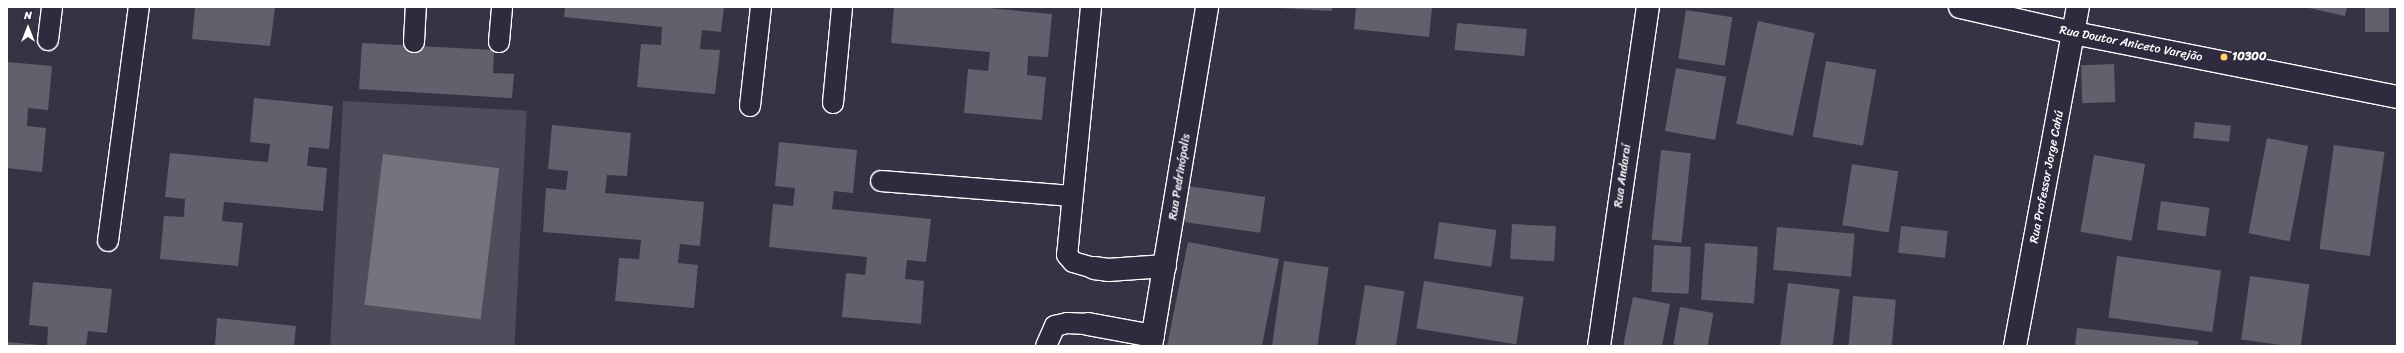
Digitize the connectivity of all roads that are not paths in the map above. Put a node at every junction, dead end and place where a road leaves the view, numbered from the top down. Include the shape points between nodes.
1 (52, 7) edge
2 (139, 7) edge
3 (416, 7) edge
4 (502, 7) edge
5 (760, 7) edge
6 (842, 7) edge
7 (1090, 7) edge
8 (1207, 7) edge
9 (1648, 7) edge
10 (1960, 7) edge
11 (2078, 7) edge
12 (2074, 33) junction
13 (48, 40) dead end
14 (414, 42) dead end
15 (499, 42) dead end
16 (2397, 97) edge
17 (833, 103) dead end
18 (750, 106) dead end
19 (881, 181) dead end
20 (1070, 196) junction
21 (108, 241) dead end
22 (1166, 266) junction
23 (1094, 268) joint
24 (1088, 324) joint
25 (1152, 341) edge
26 (1046, 346) edge
27 (1599, 346) edge
28 (2015, 346) edge

1 - 13 lane
2 - 21 lane
3 - 14 lane
4 - 15 lane
5 - 18 lane
6 - 17 lane
7 - 20 lane
8 - 22 street, Rua Pedrinópolis
9 - 27 street, Rua Andaraí
10 - 12 street, Rua Doutor Aniceto Varejão
11 - 12 street, Rua Professor Jorge Cahú
12 - 16 street, Rua Doutor Aniceto Varejão
12 - 28 street, Rua Professor Jorge Cahú
19 - 20 lane
20 - 23 lane via 1067,255 1073,262
22 - 23 street via 1108,270
22 - 25 street, Rua Pedrinópolis
24 - 25 street
24 - 26 lane via 1067,323 1055,326

